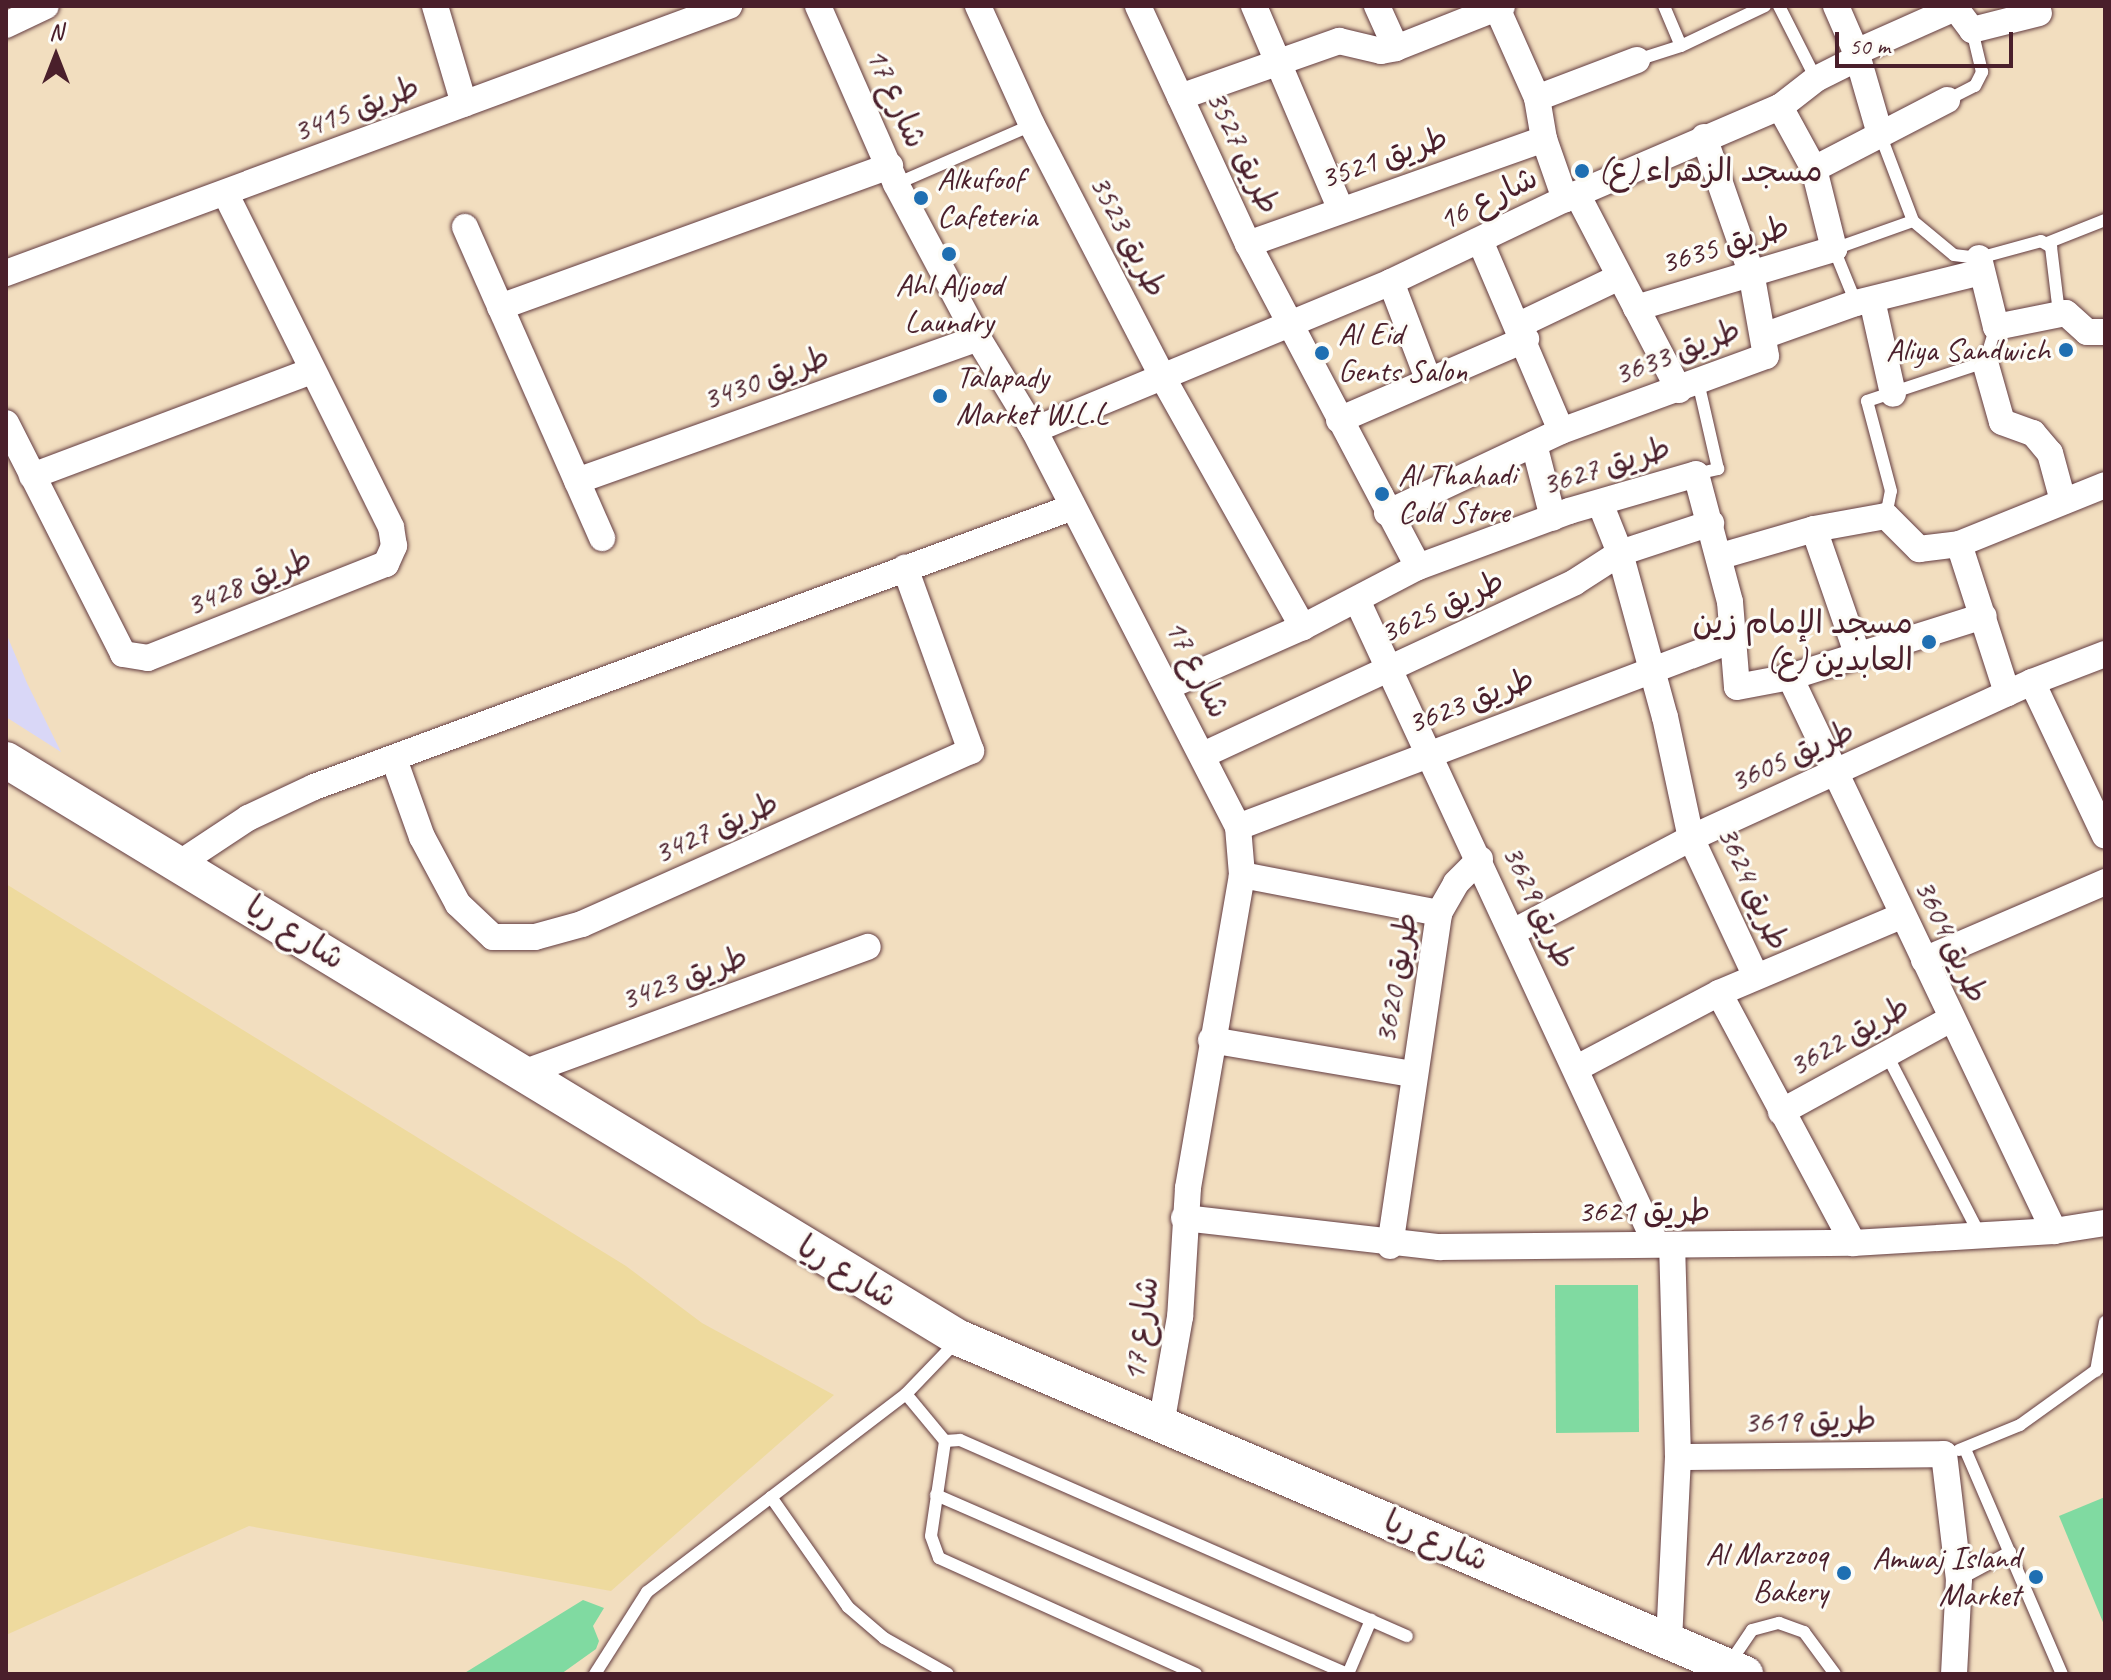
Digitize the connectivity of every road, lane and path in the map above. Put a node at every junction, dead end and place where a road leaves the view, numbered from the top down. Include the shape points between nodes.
1 (26, 6) edge
2 (46, 6) edge
3 (729, 6) edge
4 (818, 6) edge
5 (978, 6) edge
6 (1138, 6) edge
7 (1254, 6) edge
8 (1377, 6) edge
9 (1664, 6) edge
10 (1765, 6) edge
11 (1779, 6) edge
12 (1836, 6) edge
13 (439, 7) edge
14 (1954, 7) edge
15 (1492, 8) edge
16 (2045, 9) edge
17 (6, 15) edge
18 (676, 15) edge
19 (6, 25) edge
20 (1972, 30) junction
21 (1681, 46) junction
22 (1396, 48) junction
23 (1857, 55) junction
24 (1637, 60) joint
25 (1279, 64) junction
26 (1816, 79) junction
27 (1180, 97) junction
28 (1537, 98) junction
29 (1947, 100) joint
30 (464, 104) junction
31 (1780, 107) junction
32 (1032, 125) junction
33 (1880, 134) junction
34 (1704, 137) junction
35 (1544, 139) junction
36 (1814, 169) junction
37 (893, 175) junction
38 (226, 195) junction
39 (1571, 196) junction
40 (1340, 208) junction
41 (2105, 220) edge
42 (1913, 221) junction
43 (465, 227) dead end
44 (1481, 243) junction
45 (2047, 243) junction
46 (1248, 244) junction
47 (1834, 249) junction
48 (1980, 265) junction
49 (1751, 272) junction
50 (6, 273) edge
51 (1617, 278) junction
52 (1391, 282) junction
53 (1864, 301) junction
54 (500, 307) junction
55 (1636, 308) junction
56 (2059, 313) junction
57 (1290, 324) junction
58 (1996, 327) junction
59 (1522, 332) junction
60 (2105, 332) edge
61 (1766, 335) junction
62 (978, 338) junction
63 (1985, 362) junction
64 (312, 371) junction
65 (1163, 378) junction
66 (1428, 379) junction
67 (1689, 386) junction
68 (1893, 394) junction
69 (1339, 420) junction
70 (6, 423) edge
71 (1034, 430) junction
72 (1561, 431) junction
73 (1534, 444) junction
74 (1696, 474) junction
75 (32, 476) junction
76 (577, 481) junction
77 (2105, 485) edge
78 (2063, 501) junction
79 (1600, 503) junction
80 (1073, 507) junction
81 (1387, 513) junction
82 (1886, 516) junction
83 (1553, 518) junction
84 (1711, 523) junction
85 (1814, 529) junction
86 (602, 538) dead end
87 (1959, 544) junction
88 (1620, 553) junction
89 (1721, 556) junction
90 (1418, 567) junction
91 (905, 568) junction
92 (1357, 600) junction
93 (1984, 616) junction
94 (1303, 627) junction
95 (1730, 641) junction
96 (2105, 654) edge
97 (1858, 656) junction
98 (1390, 669) junction
99 (1649, 669) junction
100 (1790, 677) junction
101 (2032, 682) junction
102 (1169, 686) junction
103 (2007, 693) junction
104 (1431, 752) junction
105 (1203, 755) junction
106 (394, 759) junction
107 (6, 760) edge
108 (1840, 774) junction
109 (1238, 827) junction
110 (2105, 836) edge
111 (1691, 838) junction
112 (1480, 859) junction
113 (180, 863) junction
114 (1242, 875) junction
115 (2105, 882) edge
116 (1439, 913) junction
117 (1901, 916) junction
118 (1513, 932) junction
119 (868, 947) dead end
120 (1924, 960) junction
121 (1756, 977) junction
122 (1719, 993) junction
123 (1949, 1020) junction
124 (1211, 1040) junction
125 (1887, 1055) junction
126 (1577, 1068) junction
127 (523, 1073) junction
128 (1413, 1074) junction
129 (1781, 1112) junction
130 (1184, 1218) junction
131 (2105, 1223) edge
132 (2054, 1231) junction
133 (1980, 1235) junction
134 (1853, 1243) junction
135 (1664, 1244) junction
136 (1390, 1246) junction
137 (2105, 1322) edge
138 (959, 1338) junction
139 (2100, 1368) edge
140 (906, 1394) junction
141 (1161, 1425) junction
142 (945, 1441) junction
143 (1955, 1451) junction
144 (1678, 1457) junction
145 (936, 1495) junction
146 (771, 1497) junction
147 (2010, 1552) junction
148 (1959, 1579) junction
149 (1371, 1620) junction
150 (1407, 1636) dead end
151 (1669, 1641) junction
152 (1736, 1670) edge
153 (595, 1674) edge
154 (948, 1674) edge
155 (1196, 1674) edge
156 (1348, 1674) edge
157 (1835, 1674) edge
158 (1954, 1674) edge
159 (2062, 1674) edge

1 - 17 street
2 - 19 street
3 - 18 street, طريق 3415
4 - 37 street, شارع 17
5 - 32 street, طريق 3523
6 - 27 street, طريق 3527
7 - 25 street
8 - 22 street
9 - 21 lane
10 - 21 lane
11 - 26 lane
12 - 23 street
13 - 30 street
14 - 20 street, شارع 16
14 - 23 street, شارع 16
15 - 22 street
15 - 28 street
16 - 20 street
18 - 30 street, طريق 3415
20 - 29 lane via 1982,72 1975,86
21 - 24 lane
22 - 25 street via 1381,51 1339,41
23 - 26 street, شارع 16
23 - 33 street
24 - 28 street
25 - 27 street
25 - 40 street
26 - 31 street, شارع 16
27 - 46 street, طريق 3527
28 - 35 street
29 - 33 street
30 - 38 street, طريق 3415
31 - 34 street, شارع 16
31 - 36 street, طريق 3635
32 - 37 lane
32 - 65 street, طريق 3523
33 - 36 street
33 - 42 lane
34 - 39 street, شارع 16
34 - 49 street, طريق 3633
35 - 39 street
35 - 40 street, طريق 3521
36 - 47 street, طريق 3635
37 - 54 street
37 - 62 street, شارع 17
38 - 50 street, طريق 3415
38 - 64 street, طريق 3428
39 - 44 street, شارع 16
39 - 51 street
40 - 46 street, طريق 3521
41 - 45 lane
42 - 47 lane, طريق 3635
42 - 48 lane via 1954,255
43 - 54 street
44 - 52 street, شارع 16
44 - 59 street
45 - 48 lane
45 - 56 lane via 2053,252
46 - 57 street, طريق 3527
47 - 49 street, طريق 3635
47 - 53 lane, طريق 3635
48 - 53 street
48 - 58 street
49 - 55 street, طريق 3635
49 - 61 street, طريق 3633
51 - 55 street
51 - 59 street
52 - 57 street, شارع 16
52 - 66 street
53 - 61 street
53 - 68 street
54 - 76 street
55 - 67 street
56 - 58 street
56 - 60 street via 2071,315 2087,332
57 - 65 street, شارع 16
57 - 69 street
58 - 63 lane
59 - 66 street
59 - 72 street
61 - 67 street, طريق 3633 via 1766,356
62 - 71 street, شارع 17
62 - 76 street, طريق 3430
63 - 68 lane
63 - 78 street via 2002,422 2033,433 2050,453
64 - 75 street
64 - 75 street, طريق 3428 via 391,527 394,546 386,564 148,658 123,654 111,638
65 - 71 street, شارع 16
65 - 94 street
66 - 69 street
67 - 72 street, طريق 3633
67 - 74 lane, طريق 3627 via 1718,469
68 - 82 lane via 1867,401 1891,491
69 - 81 street
70 - 75 street, طريق 3428
71 - 80 street, شارع 17
72 - 73 street, طريق 3633
73 - 81 street, طريق 3633
73 - 83 street
74 - 79 street, طريق 3627
74 - 84 street
76 - 86 street
77 - 78 street
78 - 87 street
79 - 83 street, طريق 3627
79 - 88 street, طريق 3624
80 - 91 street
80 - 102 street, شارع 17
81 - 90 street
82 - 85 street
82 - 87 street via 1919,549
83 - 90 street, طريق 3627
84 - 88 street, طريق 3625
84 - 89 street
85 - 89 street
85 - 97 street
87 - 93 street
88 - 98 street, طريق 3625 via 1575,582
88 - 99 street, طريق 3624
89 - 95 street
90 - 92 street, طريق 3627
91 - 106 street
91 - 106 street, طريق 3427 via 971,751 582,924 535,937 493,937 458,904 422,837
92 - 94 street, طريق 3627
92 - 98 street, طريق 3629
93 - 97 street
93 - 103 street
94 - 102 street, طريق 3627
95 - 99 street, طريق 3623
95 - 100 street via 1737,687
96 - 101 street, طريق 3605
97 - 100 street
98 - 104 street, طريق 3629
98 - 105 street, طريق 3625
99 - 104 street, طريق 3623
99 - 111 street, طريق 3624
100 - 108 street, طريق 3604
101 - 103 street, طريق 3605
101 - 110 street
102 - 105 street, شارع 17
103 - 108 street, طريق 3605
104 - 109 street, طريق 3623
104 - 112 street, طريق 3629
105 - 109 street, شارع 17
106 - 113 street via 248,818
107 - 113 main road, شارع ريا
108 - 111 street, طريق 3605
108 - 117 street, طريق 3604
109 - 114 street, شارع 17
111 - 118 street, طريق 3605
111 - 121 street, طريق 3624
112 - 116 street, طريق 3620 via 1456,883
112 - 118 street, طريق 3629
113 - 127 main road, شارع ريا
114 - 116 street
114 - 124 street, شارع 17
115 - 120 street
116 - 128 street, طريق 3620
117 - 120 street, طريق 3604
117 - 121 street
118 - 126 street, طريق 3629
119 - 127 street, طريق 3423
120 - 123 street, طريق 3604
121 - 122 street
122 - 126 street
122 - 129 street, طريق 3622
123 - 125 street, طريق 3622
123 - 132 street, طريق 3604
124 - 128 street, طريق 3620
124 - 130 street, شارع 17
125 - 129 street, طريق 3622
125 - 133 lane
126 - 135 street, طريق 3629
127 - 138 main road, شارع ريا
128 - 136 street, طريق 3620
129 - 134 street, طريق 3622
130 - 136 street, طريق 3621
130 - 141 street, شارع 17 via 1180,1317
131 - 132 street, طريق 3621
132 - 133 street, طريق 3621
133 - 134 street, طريق 3621
134 - 135 street, طريق 3621
135 - 136 street, طريق 3621
135 - 144 street, طريق 3629
137 - 139 lane
138 - 140 lane
138 - 141 main road, شارع ريا
139 - 143 lane, طريق 3619 via 2020,1425
140 - 142 lane
140 - 146 lane
141 - 151 main road, شارع ريا
142 - 145 lane
142 - 149 lane via 960,1440
143 - 144 street, طريق 3619
143 - 147 lane
143 - 148 street
144 - 151 street, طريق 3629
145 - 155 lane via 932,1544 945,1563
145 - 156 lane
146 - 153 lane via 647,1592
146 - 154 lane via 848,1607 884,1638
147 - 148 lane
147 - 159 lane
148 - 158 street
149 - 150 lane
149 - 156 lane
151 - 152 main road, شارع ريا
152 - 157 lane via 1752,1630 1779,1623 1804,1632

